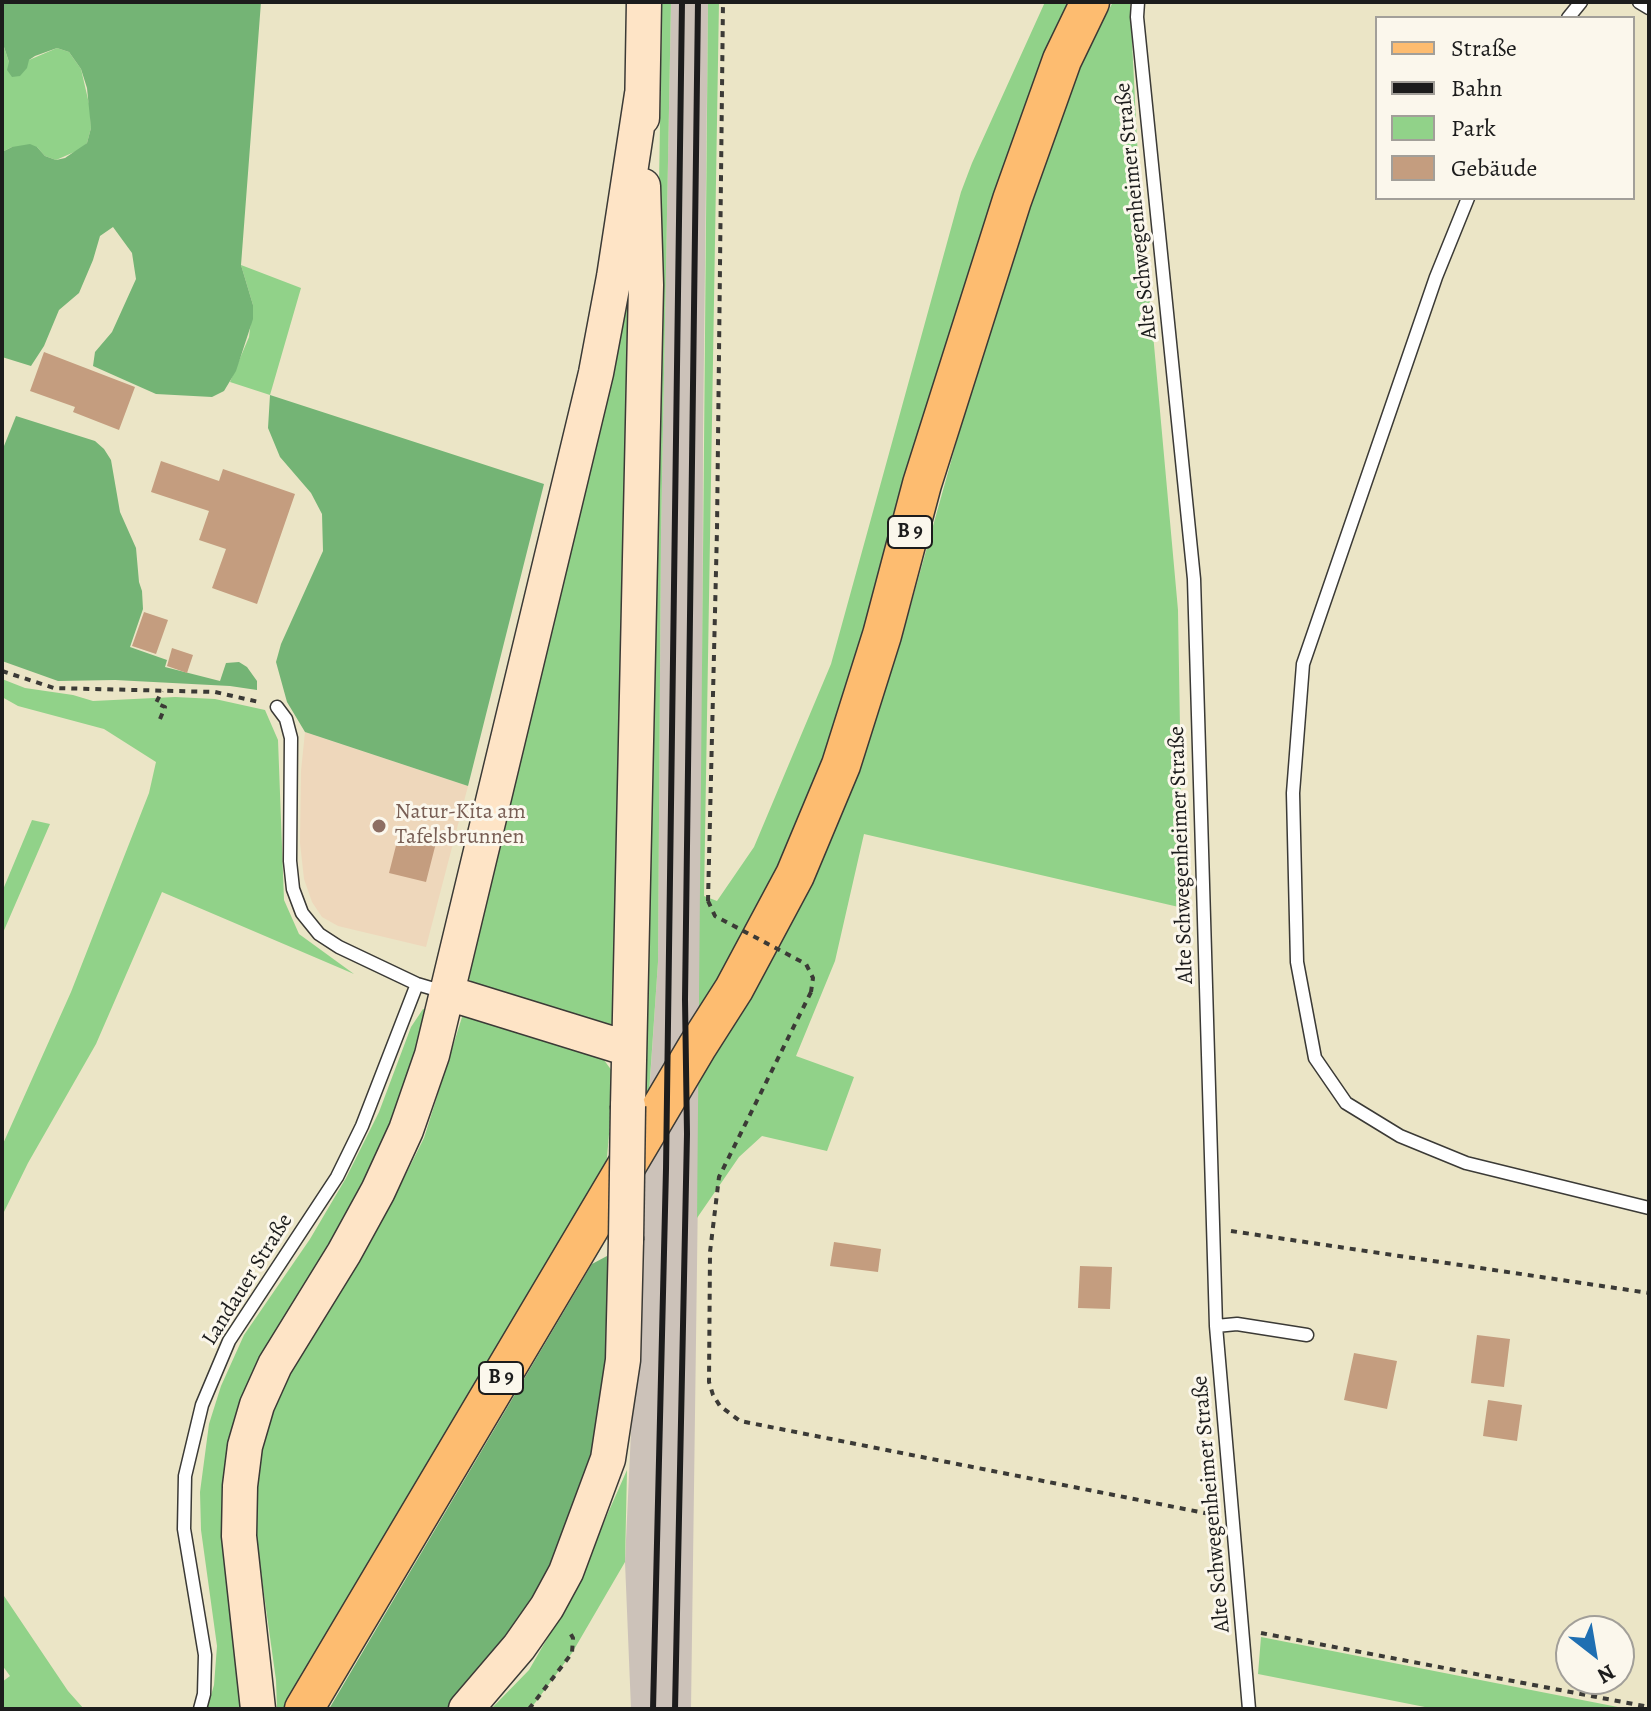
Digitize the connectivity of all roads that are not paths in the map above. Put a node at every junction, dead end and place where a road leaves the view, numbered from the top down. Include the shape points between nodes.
1 (644, 2) edge
2 (1090, 2) edge
3 (1138, 2) edge
4 (1639, 2) edge
5 (1649, 8) edge
6 (642, 94) junction
7 (1467, 200) edge
8 (277, 707) road end
9 (433, 989) junction
10 (629, 1049) junction
11 (1649, 1208) edge
12 (1216, 1326) junction
13 (1307, 1335) dead end
14 (200, 1709) edge
15 (258, 1709) edge
16 (304, 1709) edge
17 (466, 1709) edge
18 (1249, 1709) edge

1 - 6 main road
2 - 16 main road, B 9 via 1062,60 1012,200 841,765 795,875 734,989
3 - 12 lane, Alte Schwegenheimer Straße via 1194,579
4 - 5 lane
6 - 9 main road via 596,373
6 - 10 main road via 646,285
7 - 11 lane via 1303,664 1293,793 1297,962 1315,1058 1346,1103 1400,1136 1466,1163
8 - 9 lane via 291,738 290,861 302,913 339,947
9 - 10 main road
9 - 14 lane, Landauer Straße via 337,1177 229,1341 202,1405 185,1476 184,1529 205,1655
9 - 15 main road via 432,1055 406,1130 378,1191 275,1365 245,1446 239,1536
10 - 17 main road, bridge via 623,1360 608,1459 566,1572 547,1607
12 - 13 lane via 1237,1324
12 - 18 lane, Alte Schwegenheimer Straße

